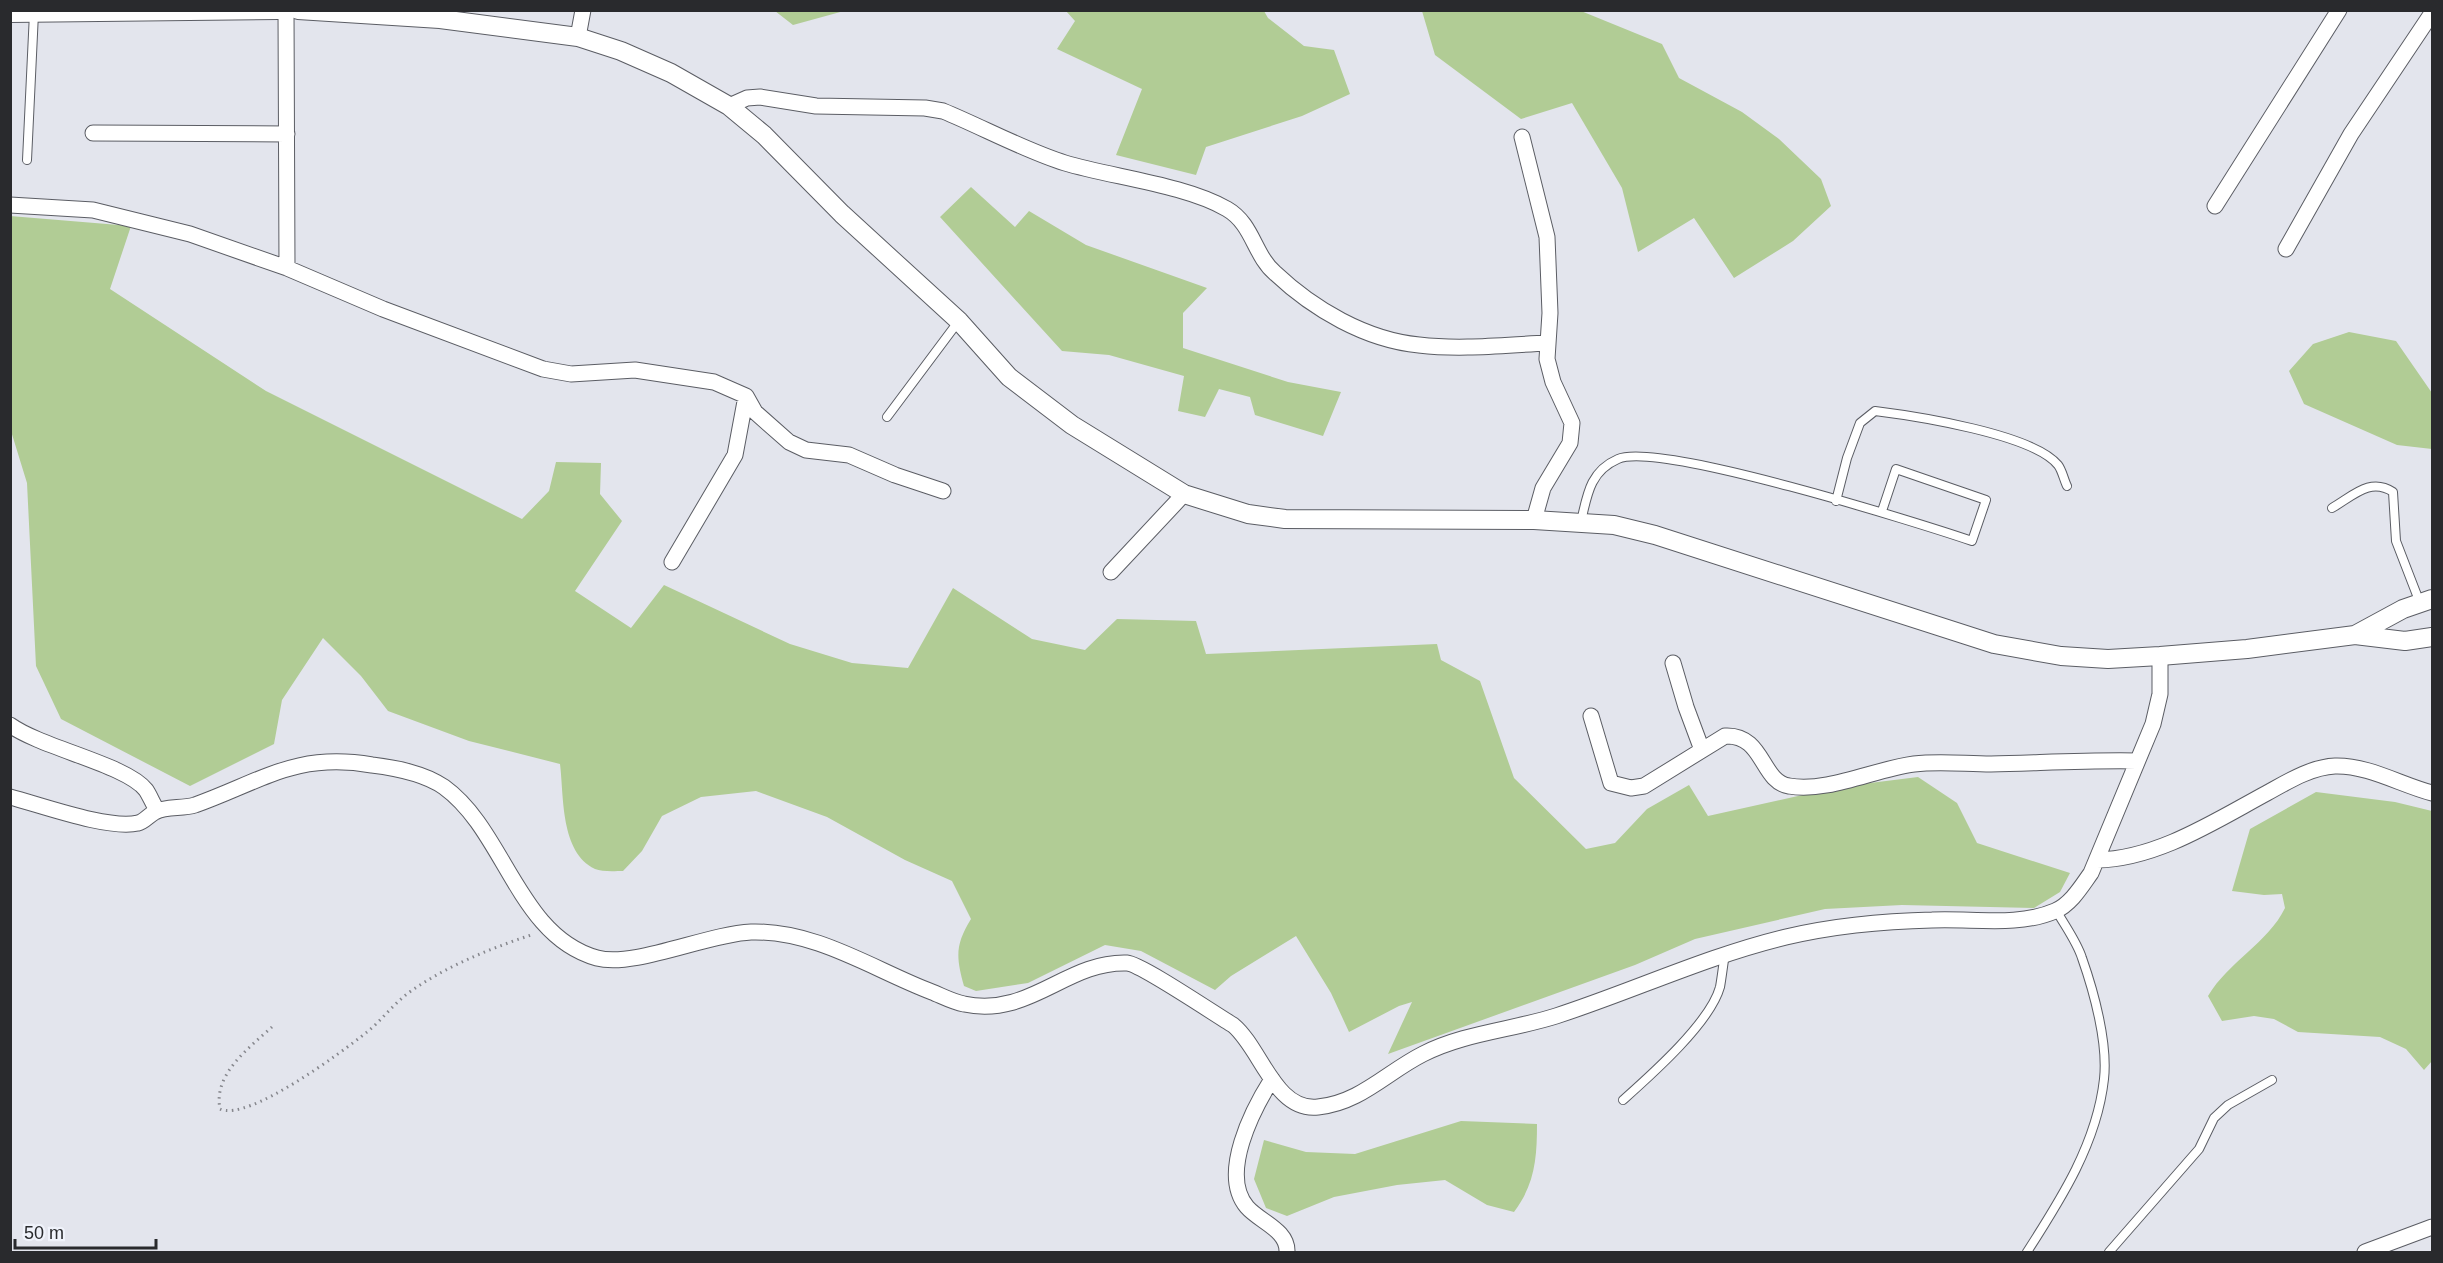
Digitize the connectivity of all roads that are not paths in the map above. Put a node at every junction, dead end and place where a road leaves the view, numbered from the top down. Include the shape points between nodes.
1 (279, 10) edge
2 (285, 10) edge
3 (298, 10) edge
4 (583, 10) edge
5 (2339, 10) edge
6 (348, 11) edge
7 (10, 13) edge
8 (34, 13) junction
9 (2433, 13) edge
10 (578, 37) junction
11 (729, 106) junction
12 (93, 133) dead end
13 (287, 134) junction
14 (1522, 137) dead end
15 (27, 160) dead end
16 (10, 205) edge
17 (2215, 206) dead end
18 (2286, 249) dead end
19 (287, 268) junction
20 (959, 321) junction
21 (1546, 343) junction
22 (746, 396) junction
23 (887, 417) dead end
24 (2067, 486) dead end
25 (943, 491) dead end
26 (1184, 494) junction
27 (1836, 501) junction
28 (2332, 508) dead end
29 (1882, 511) junction
30 (1534, 520) junction
31 (1581, 522) junction
32 (672, 562) dead end
33 (1111, 572) dead end
34 (2426, 601) edge
35 (2355, 635) junction
36 (2433, 637) edge
37 (2160, 656) junction
38 (1673, 663) dead end
39 (1591, 716) dead end
40 (10, 725) edge
41 (1702, 750) junction
42 (2137, 761) junction
43 (2433, 793) edge
44 (10, 797) edge
45 (157, 810) junction
46 (2097, 860) junction
47 (2056, 910) junction
48 (1725, 954) junction
49 (1272, 1079) junction
50 (2272, 1080) dead end
51 (1623, 1100) dead end
52 (2433, 1227) edge
53 (1287, 1252) edge
54 (2026, 1252) edge
55 (2109, 1252) edge
56 (2365, 1252) edge

1 - 8 street
2 - 13 street
3 - 6 street
4 - 10 street
5 - 17 street
6 - 10 street
7 - 8 street
8 - 15 lane
9 - 18 street via 2351,134
10 - 11 street via 671,73
11 - 20 street
11 - 21 street via 760,97 816,106 943,111 1063,162 1194,195 1226,208 1248,227 1267,267 1302,298 1387,339 1459,347
12 - 13 street
13 - 19 street
14 - 21 street via 1547,237 1550,313
16 - 19 street via 120,215 190,234
19 - 22 street via 543,369 571,374 635,370 663,373 714,382
20 - 23 lane
20 - 26 street via 1018,384 1072,425
21 - 30 street via 1553,382 1572,423 1569,443 1543,488
22 - 25 street via 767,424 806,450 849,455
22 - 32 street via 735,455
24 - 27 lane via 2059,466 2020,442 1875,411 1860,423
26 - 30 street via 1248,514 1285,519
26 - 33 street
27 - 29 lane
27 - 31 lane via 1749,476 1683,463 1621,457 1602,466 1590,484
28 - 34 lane via 2373,484 2393,492 2397,541
29 - 29 lane via 1972,541 1986,500 1896,469
30 - 31 street
31 - 37 street via 1655,535 1994,644 2061,656
34 - 35 street
35 - 36 street via 2406,640
35 - 37 street
37 - 42 street via 2158,704
38 - 41 street
39 - 41 street via 1611,783 1618,787 1644,786
40 - 45 street via 125,776 145,788
41 - 42 street via 1725,736 1745,740 1777,780 1787,786 1828,784 1912,764 1940,762
42 - 46 street
43 - 46 street via 2336,766 2287,782 2203,827 2123,860
44 - 45 street via 107,822 139,823
45 - 49 street via 184,808 295,765 325,761 411,772 442,786 463,804 486,834 525,900 576,950 598,958 619,960 753,932 810,939 894,978 974,1005 1012,1005 1086,969 1130,963 1239,1030
46 - 47 street via 2076,895
47 - 48 street via 2020,920 1930,920 1827,929
47 - 54 lane via 2082,957 2100,1022 2104,1078 2086,1146 2067,1187
48 - 49 street via 1554,1016 1464,1039 1424,1054 1348,1101 1316,1108 1280,1093
48 - 51 lane via 1719,988 1711,1005 1657,1070
49 - 53 street via 1257,1102 1240,1144 1238,1191 1246,1205 1281,1234 1288,1243
50 - 55 lane via 2228,1105 2214,1118 2199,1149
52 - 56 street

